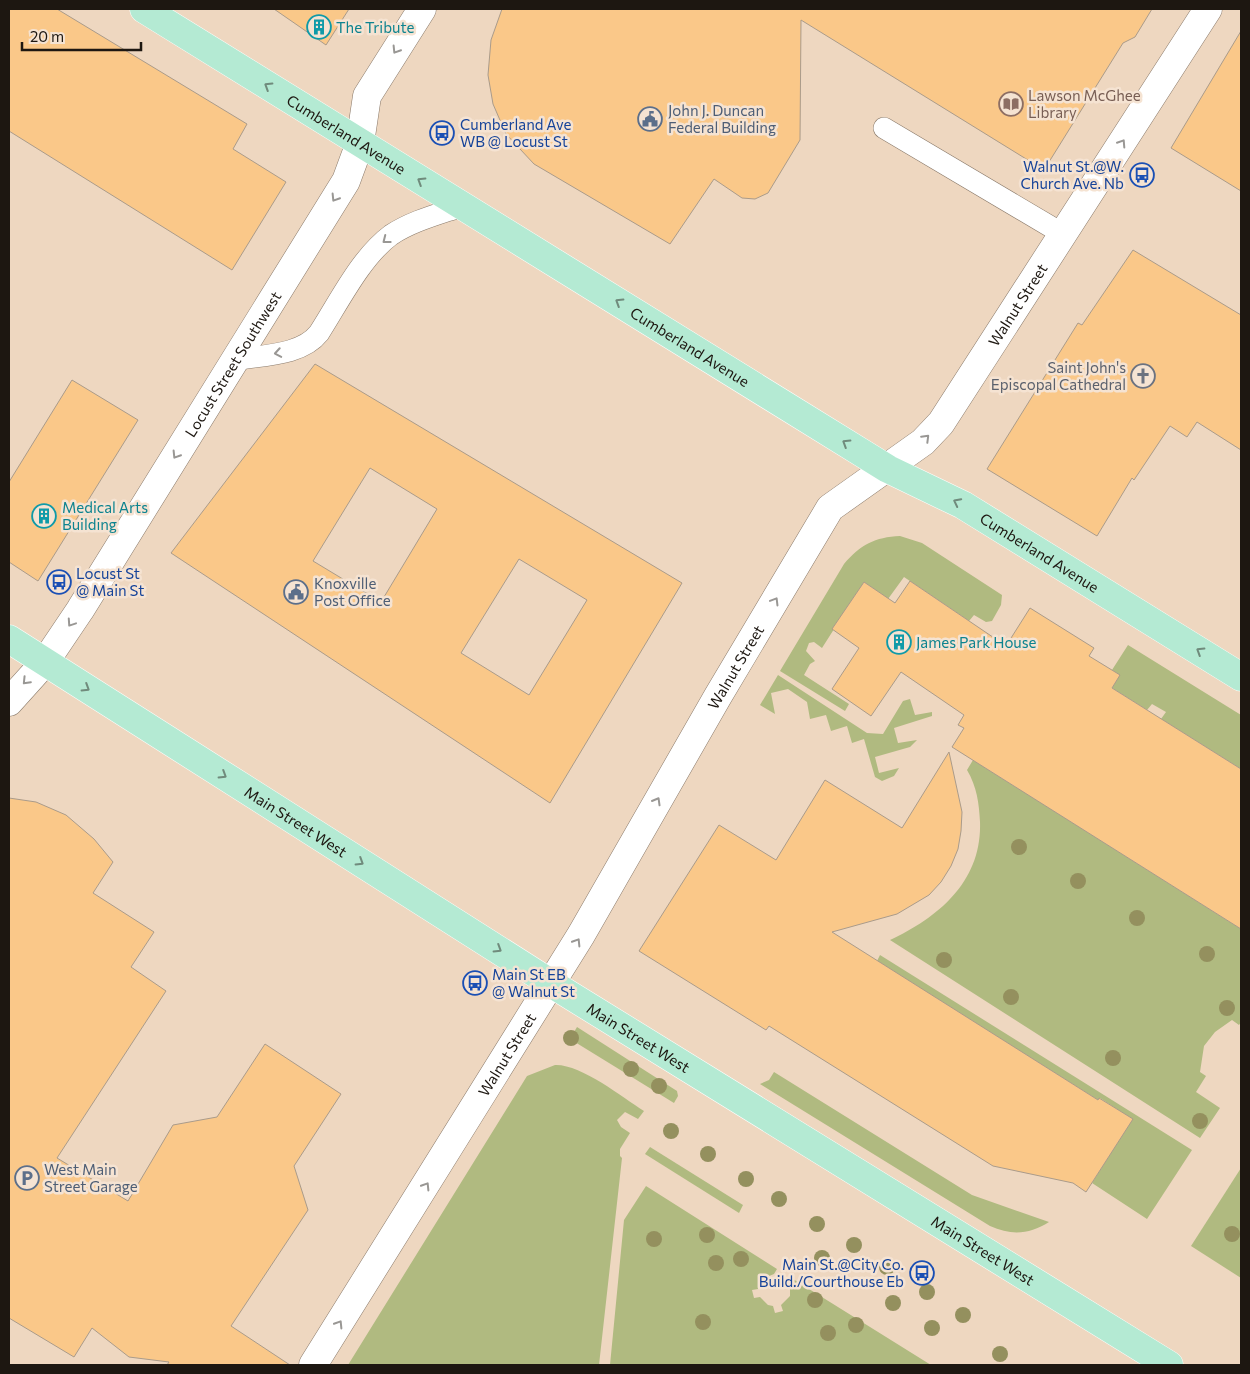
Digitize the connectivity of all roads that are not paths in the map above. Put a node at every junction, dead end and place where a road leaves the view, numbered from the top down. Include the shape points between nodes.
1 (144, 9) edge
2 (422, 9) edge
3 (1208, 9) edge
4 (884, 128) dead end
5 (360, 143) junction
6 (462, 206) junction
7 (1063, 234) junction
8 (235, 360) junction
9 (888, 469) junction
10 (9, 639) edge
11 (45, 662) junction
12 (1241, 677) edge
13 (9, 702) edge
14 (552, 984) junction
15 (313, 1365) edge
16 (1169, 1365) edge

5 -> 1 main road, Cumberland Avenue
2 -> 5 street, Locust Street Southwest via 367,96
7 -> 3 street, Walnut Street
4 - 7 lane
6 -> 5 main road, Cumberland Avenue
5 -> 8 street, Locust Street Southwest via 346,182
6 -> 8 lane via 405,227 382,242 368,257 310,342 294,350
9 -> 6 main road, Cumberland Avenue
9 -> 7 street, Walnut Street via 941,423
8 -> 11 street, Locust Street Southwest
12 -> 9 main road, Cumberland Avenue via 962,505
14 -> 9 street, Walnut Street via 830,508
10 - 11 main road, Main Street West
11 -> 13 street, Locust Street Southwest
11 -> 14 main road, Main Street West
15 -> 14 street, Walnut Street
14 - 16 main road, Main Street West

